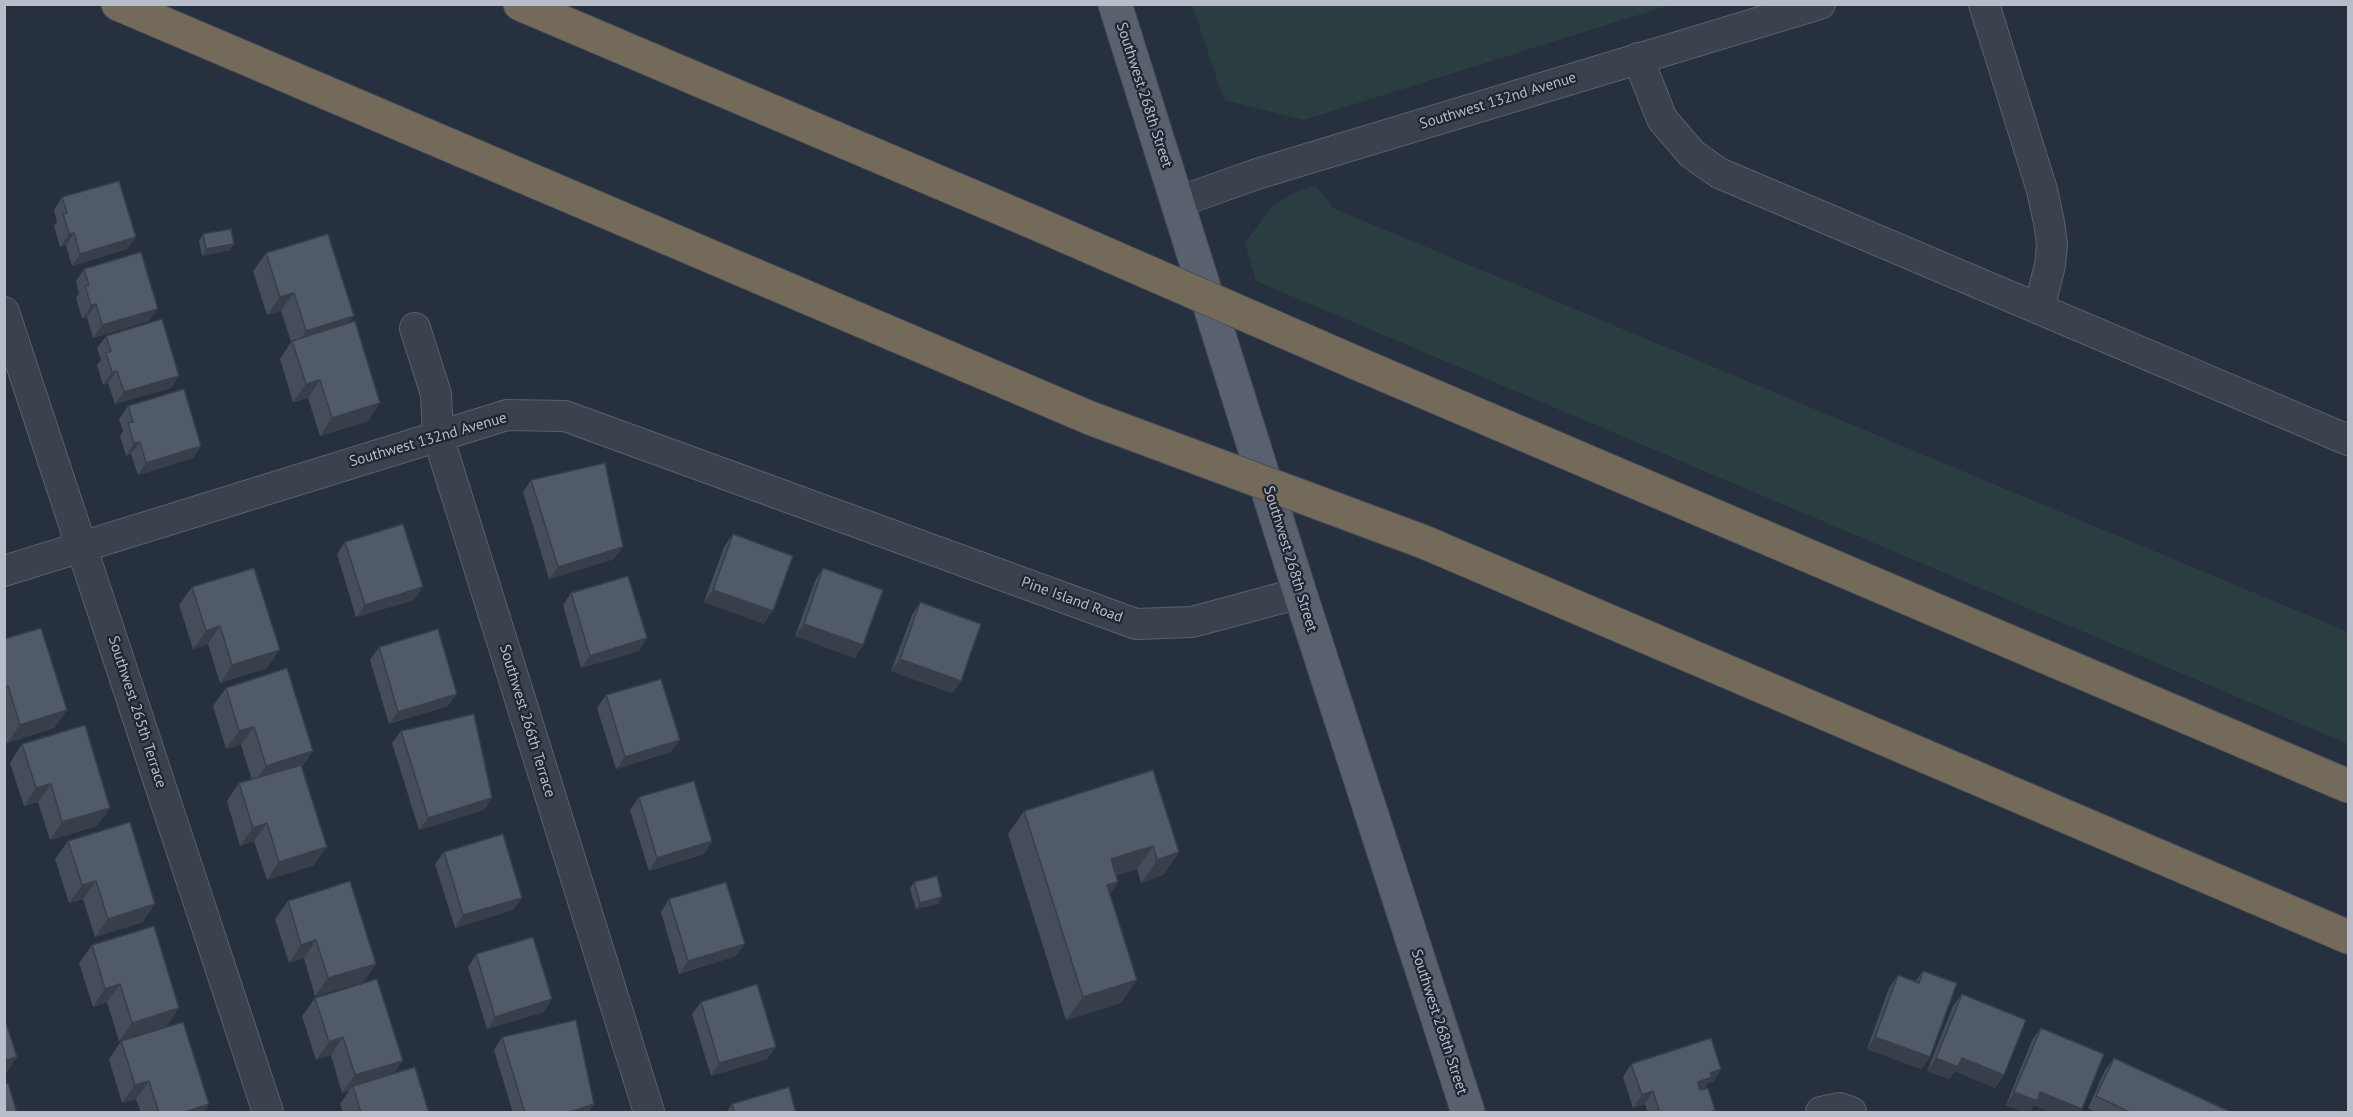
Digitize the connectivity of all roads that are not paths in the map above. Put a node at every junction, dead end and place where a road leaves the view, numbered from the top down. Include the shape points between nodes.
1 (118, 4) edge
2 (520, 4) edge
3 (1115, 4) edge
4 (1820, 4) edge
5 (1984, 4) edge
6 (1638, 58) junction
7 (1178, 202) junction
8 (2039, 309) junction
9 (4, 312) edge
10 (415, 328) dead end
11 (438, 436) junction
12 (2349, 440) edge
13 (82, 546) junction
14 (951, 556) joint
15 (4, 571) edge
16 (1300, 593) junction
17 (2349, 786) edge
18 (2349, 937) edge
19 (268, 1113) edge
20 (649, 1113) edge
21 (1468, 1113) edge
22 (1821, 1113) edge
23 (1851, 1113) edge

1 - 18 highway, bridge via 1090,418 1424,542
2 - 17 highway, bridge
3 - 7 main road, Southwest 268th Street
4 - 6 street, Southwest 132nd Avenue
5 - 8 street via 2049,222 2050,265
6 - 7 street, Southwest 132nd Avenue via 1257,174
6 - 8 street via 1666,126 1692,154 1719,174
7 - 16 main road, Southwest 268th Street
8 - 12 street
9 - 13 street, Southwest 265th Terrace
10 - 11 street, Southwest 266th Terrace via 436,394
11 - 13 street, Southwest 132nd Avenue
11 - 14 street, Southwest 132nd Avenue via 507,415 565,416
11 - 20 street, Southwest 266th Terrace
13 - 15 street, Southwest 132nd Avenue
13 - 19 street, Southwest 265th Terrace
14 - 16 street, Pine Island Road via 1136,624 1192,622
16 - 21 main road, Southwest 268th Street
22 - 23 street via 1840,1108

